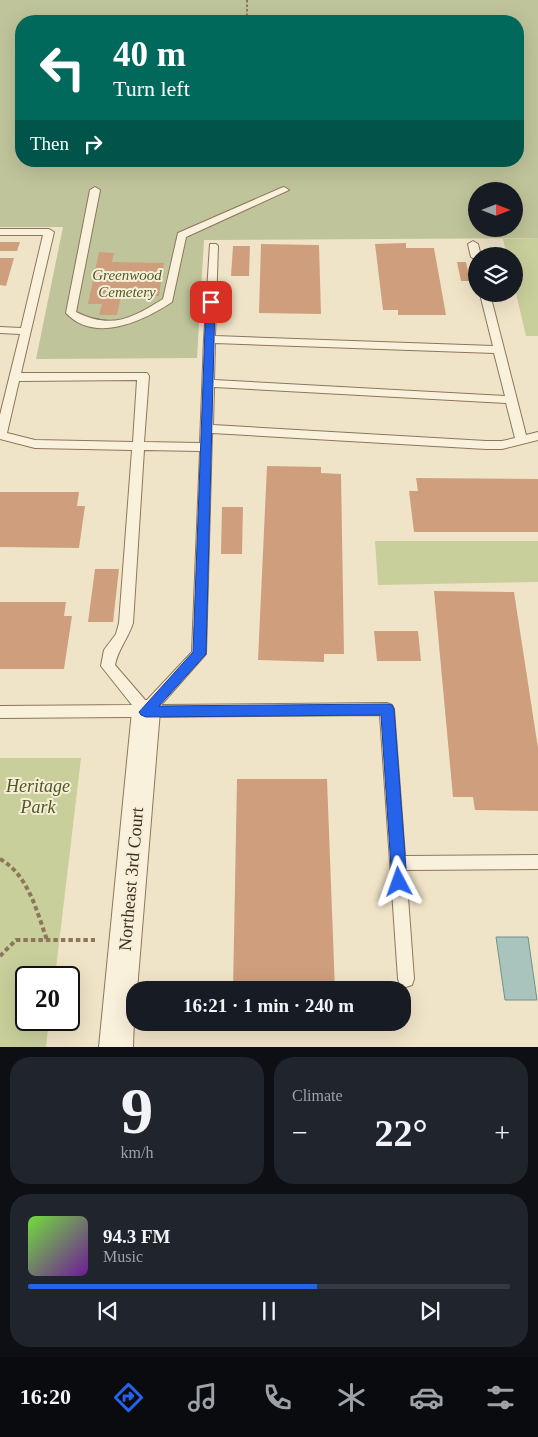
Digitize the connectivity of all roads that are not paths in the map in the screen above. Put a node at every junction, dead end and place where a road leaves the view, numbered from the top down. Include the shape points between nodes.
1 (95, 190) dead end
2 (284, 190) dead end
3 (0, 232) edge
4 (473, 244) dead end
5 (213, 246) dead end
6 (474, 247) edge
7 (487, 302) edge
8 (0, 330) edge
9 (26, 331) junction
10 (210, 339) junction
11 (499, 350) junction
12 (15, 377) junction
13 (208, 383) junction
14 (512, 400) junction
15 (207, 429) junction
16 (1, 435) edge
17 (538, 436) edge
18 (521, 439) junction
19 (137, 446) junction
20 (206, 448) junction
21 (0, 712) edge
22 (146, 712) junction
23 (538, 862) edge
24 (398, 863) junction
25 (406, 979) dead end
26 (116, 1047) edge

1 - 2 lane via 71,313 92,323 116,324 145,315 168,300 181,235
3 - 9 lane via 50,232
4 - 6 lane
5 - 10 lane
7 - 11 lane
8 - 9 lane
9 - 12 lane
10 - 11 lane
10 - 13 lane
11 - 14 lane
12 - 16 lane
12 - 19 lane via 144,376
13 - 14 lane
13 - 15 lane
14 - 18 lane
15 - 18 lane via 486,444
15 - 20 lane
16 - 19 lane via 35,444
17 - 18 lane
19 - 20 lane
19 - 22 lane via 126,623 122,636 111,650 108,666
20 - 22 lane via 199,654
21 - 22 lane
22 - 24 lane via 387,709
22 - 26 street, Northeast 3rd Court
23 - 24 lane
24 - 25 lane

